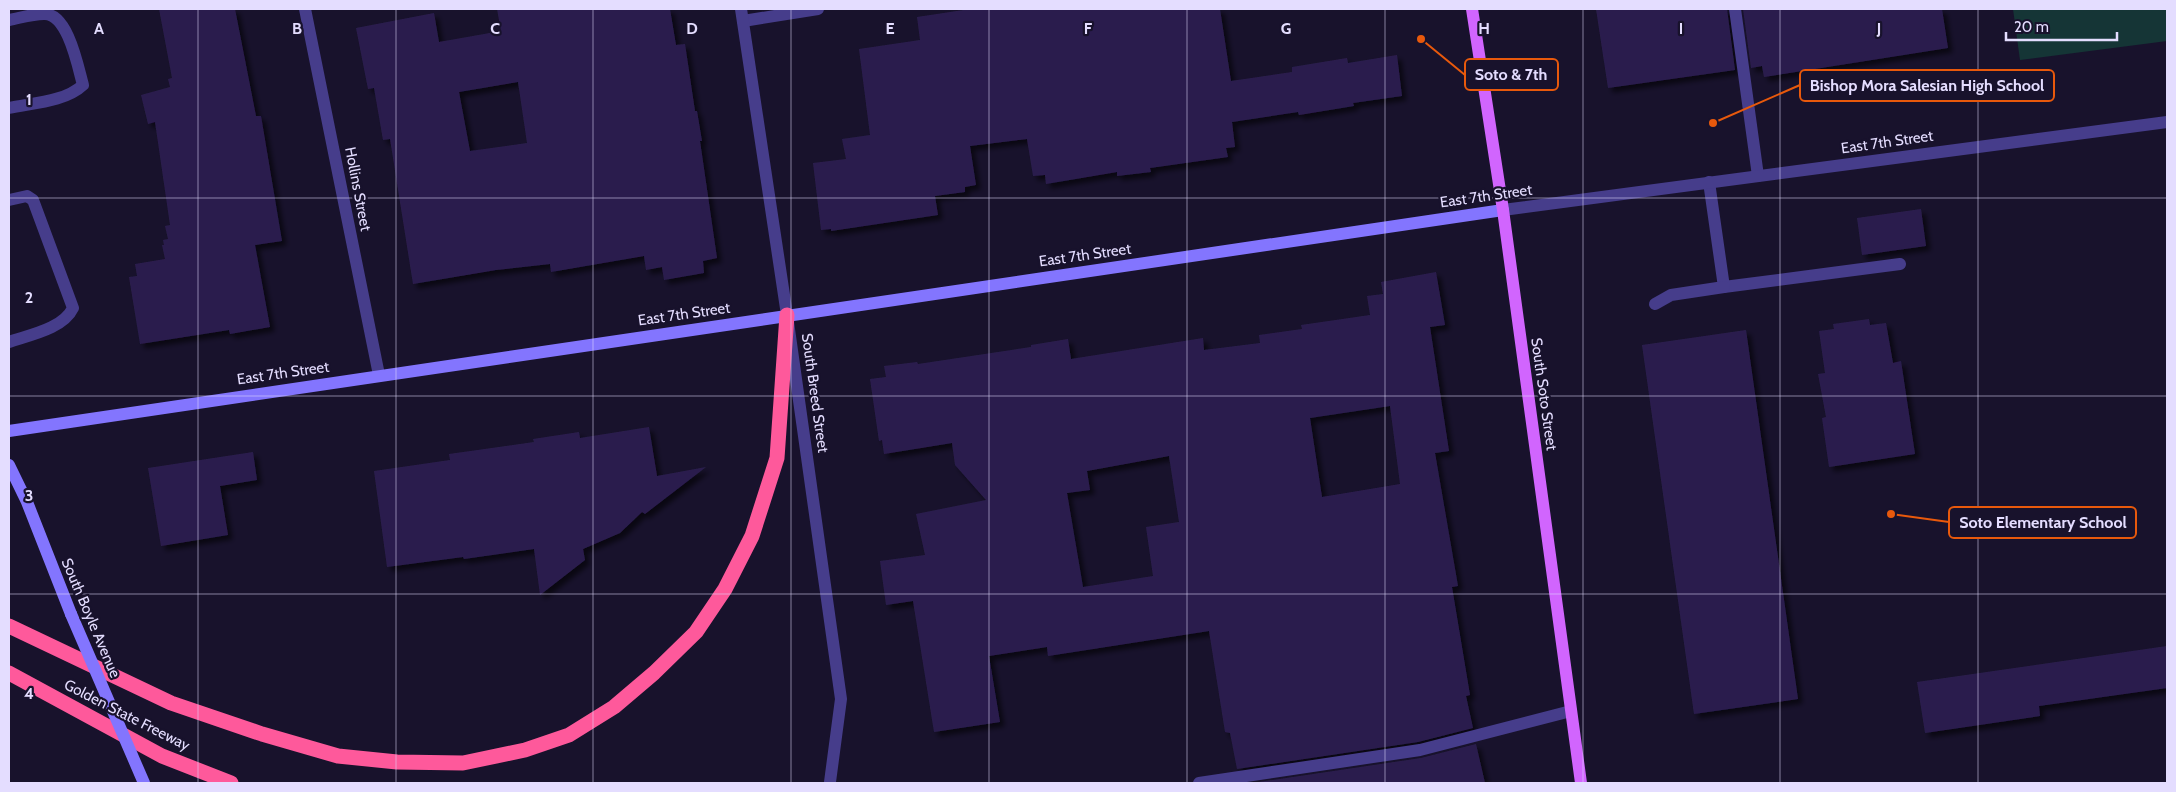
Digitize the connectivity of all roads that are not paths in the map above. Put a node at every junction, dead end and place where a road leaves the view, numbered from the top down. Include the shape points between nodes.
1 (305, 9) edge
2 (818, 9) edge
3 (1472, 9) edge
4 (1736, 9) edge
5 (742, 15) edge
6 (9, 20) edge
7 (9, 108) edge
8 (2167, 122) edge
9 (1758, 176) junction
10 (1709, 182) junction
11 (9, 200) edge
12 (1503, 210) junction
13 (1900, 264) dead end
14 (1724, 287) junction
15 (1655, 304) dead end
16 (788, 315) junction
17 (9, 342) edge
18 (379, 375) junction
19 (9, 431) edge
20 (9, 465) edge
21 (9, 626) edge
22 (9, 673) edge
23 (1571, 710) junction
24 (830, 782) dead end
25 (144, 783) edge
26 (232, 783) edge
27 (1199, 783) edge
28 (1581, 783) edge

1 - 18 street, Hollins Street
2 - 5 street
3 - 12 main road, South Soto Street
4 - 9 street
5 - 16 street, South Breed Street
6 - 7 street via 46,13 59,20 66,31 83,85 77,92 65,96
8 - 9 street, East 7th Street
9 - 10 street, East 7th Street
10 - 12 street, East 7th Street
10 - 14 street
11 - 17 street via 27,196 32,200 73,308 60,323
12 - 16 street, East 7th Street
12 - 23 main road, South Soto Street
13 - 14 street
14 - 15 street via 1671,295
16 - 18 street, East 7th Street
16 - 21 highway via 777,458 752,536 725,589 696,632 654,672 614,707 569,735 525,750 463,763 397,762 338,756 171,703
16 - 24 street, South Breed Street via 841,699
18 - 19 street, East 7th Street
20 - 25 street, South Boyle Avenue, bridge
22 - 26 highway, Golden State Freeway via 162,756
23 - 27 street via 1420,750
23 - 28 main road, South Soto Street

